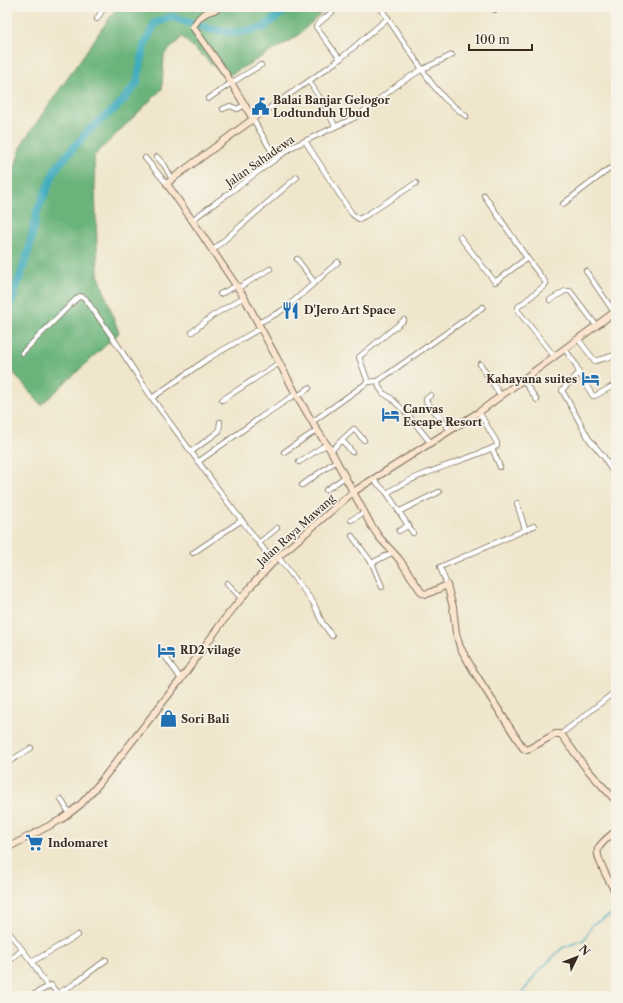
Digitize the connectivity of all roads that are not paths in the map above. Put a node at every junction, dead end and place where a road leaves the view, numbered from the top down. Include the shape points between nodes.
1 (104, 7) edge
2 (220, 7) edge
3 (338, 7) edge
4 (380, 7) edge
5 (388, 18) junction
6 (97, 19) dead end
7 (452, 55) dead end
8 (340, 59) junction
9 (261, 65) dead end
10 (421, 70) junction
11 (309, 81) junction
12 (231, 83) junction
13 (208, 98) dead end
14 (244, 105) junction
15 (223, 110) dead end
16 (466, 116) dead end
17 (253, 119) junction
18 (336, 126) junction
19 (305, 141) junction
20 (157, 157) dead end
21 (145, 158) dead end
22 (276, 159) junction
23 (616, 168) edge
24 (296, 177) dead end
25 (172, 179) junction
26 (416, 183) dead end
27 (167, 184) junction
28 (484, 195) dead end
29 (563, 204) dead end
30 (192, 220) junction
31 (460, 237) dead end
32 (213, 250) junction
33 (527, 258) junction
34 (297, 259) dead end
35 (338, 262) dead end
36 (270, 269) dead end
37 (586, 271) dead end
38 (314, 282) junction
39 (237, 287) junction
40 (220, 294) dead end
41 (244, 297) junction
42 (550, 300) dead end
43 (483, 307) dead end
44 (615, 312) edge
45 (404, 320) dead end
46 (596, 325) junction
47 (260, 326) junction
48 (192, 332) dead end
49 (578, 339) junction
50 (565, 349) junction
51 (22, 352) dead end
52 (616, 354) edge
53 (554, 356) junction
54 (279, 363) junction
55 (480, 364) dead end
56 (579, 373) junction
57 (523, 380) junction
58 (378, 381) junction
59 (368, 382) junction
60 (611, 387) dead end
61 (309, 388) dead end
62 (297, 395) junction
63 (431, 395) dead end
64 (501, 396) junction
65 (152, 398) junction
66 (222, 400) dead end
67 (537, 400) dead end
68 (479, 412) junction
69 (220, 422) dead end
70 (312, 422) junction
71 (317, 430) junction
72 (450, 430) junction
73 (342, 440) junction
74 (364, 440) dead end
75 (430, 442) junction
76 (327, 444) junction
77 (492, 448) junction
78 (331, 451) junction
79 (191, 452) junction
80 (284, 452) dead end
81 (352, 452) dead end
82 (336, 461) junction
83 (198, 462) junction
84 (299, 462) dead end
85 (500, 467) dead end
86 (345, 477) junction
87 (373, 478) junction
88 (616, 478) edge
89 (302, 485) dead end
90 (326, 490) dead end
91 (353, 492) junction
92 (439, 492) dead end
93 (387, 493) junction
94 (517, 503) dead end
95 (400, 511) junction
96 (364, 512) junction
97 (242, 520) junction
98 (351, 520) dead end
99 (409, 526) junction
100 (534, 526) dead end
101 (277, 528) dead end
102 (525, 529) junction
103 (399, 531) dead end
104 (413, 533) dead end
105 (352, 536) dead end
106 (259, 543) junction
107 (394, 552) junction
108 (193, 553) dead end
109 (276, 559) junction
110 (372, 563) junction
111 (227, 583) dead end
112 (447, 585) junction
113 (382, 587) dead end
114 (241, 598) junction
115 (332, 636) dead end
116 (160, 649) dead end
117 (180, 678) junction
118 (616, 691) edge
119 (561, 734) junction
120 (31, 748) dead end
121 (7, 763) edge
122 (61, 799) dead end
123 (616, 801) edge
124 (70, 813) junction
125 (616, 831) edge
126 (7, 848) edge
127 (616, 893) edge
128 (7, 930) edge
129 (78, 935) dead end
130 (22, 950) junction
131 (106, 960) dead end
132 (32, 962) junction
133 (7, 963) edge
134 (47, 986) junction
135 (31, 996) edge

1 - 6 street
2 - 12 street via 200,17 193,27
3 - 8 street via 316,27
4 - 5 street
5 - 8 street
5 - 10 street
7 - 10 street, Jalan Sahadewa
8 - 11 street
9 - 12 street
10 - 16 street via 445,99
10 - 18 street, Jalan Sahadewa via 356,117
11 - 17 street
11 - 18 street
12 - 13 street
12 - 14 street
14 - 15 street via 238,109 230,106
14 - 17 street
17 - 22 street
17 - 25 street
18 - 19 street, Jalan Sahadewa
19 - 22 street, Jalan Sahadewa
19 - 26 street via 357,219
20 - 25 street
21 - 27 street
22 - 30 street, Jalan Sahadewa
23 - 29 street via 610,168
24 - 32 street
25 - 27 street
27 - 30 street
28 - 33 street
30 - 32 street
31 - 33 street via 495,282
32 - 39 street
33 - 53 street via 546,283 518,307 518,311
34 - 38 street
35 - 38 street
36 - 39 street
37 - 44 street
38 - 47 street via 287,307
39 - 40 street
39 - 41 street
41 - 47 street
41 - 48 street via 212,316
42 - 46 street via 565,291 570,291
43 - 58 street
44 - 46 street, Jalan Raya Mawang
45 - 59 street via 359,357
46 - 49 street, Jalan Raya Mawang
47 - 54 street
47 - 65 street
49 - 50 street, Jalan Raya Mawang
49 - 52 street via 595,361
50 - 53 street, Jalan Raya Mawang
50 - 56 street
51 - 65 street via 75,300 83,297
53 - 57 street, Jalan Raya Mawang
54 - 62 street
54 - 66 street
55 - 64 street
56 - 60 street via 593,396
56 - 88 street via 562,390 589,439 604,457
57 - 64 street, Jalan Raya Mawang
57 - 67 street
58 - 59 street
58 - 75 street via 383,393 409,416
59 - 70 street
61 - 62 street
62 - 70 street
62 - 83 street
63 - 72 street via 426,401
64 - 68 street, Jalan Raya Mawang
65 - 79 street
68 - 72 street, Jalan Raya Mawang
68 - 77 street via 498,443
69 - 79 street via 218,431
70 - 71 street
71 - 76 street
71 - 80 street
72 - 75 street, Jalan Raya Mawang
73 - 74 street via 354,429
73 - 78 street
73 - 81 street
75 - 87 street, Jalan Raya Mawang
76 - 78 street
76 - 84 street
77 - 85 street
77 - 93 street via 430,471
78 - 82 street
79 - 83 street
82 - 86 street
82 - 89 street
83 - 97 street
86 - 90 street
86 - 91 street
87 - 91 street, Jalan Raya Mawang
87 - 93 street
91 - 96 street
91 - 109 street, Jalan Raya Mawang
92 - 95 street
93 - 95 street
94 - 102 street
95 - 99 street
96 - 98 street
96 - 107 street via 379,537
97 - 106 street
97 - 108 street
99 - 103 street
99 - 104 street
100 - 102 street
101 - 106 street
102 - 112 street via 440,567
105 - 110 street
106 - 109 street
107 - 110 street
107 - 112 street via 422,593 426,594
109 - 114 street, Jalan Raya Mawang
109 - 115 street via 313,602
110 - 113 street
111 - 114 street
112 - 119 street via 460,647 523,748 527,750 555,734
114 - 117 street, Jalan Raya Mawang
116 - 117 street
117 - 124 street, Jalan Raya Mawang via 102,781
118 - 119 street
119 - 123 street via 585,767
120 - 121 street
122 - 124 street
124 - 126 street, Jalan Raya Mawang
125 - 127 street via 603,842 598,853
128 - 130 street
129 - 132 street
130 - 132 street
130 - 133 street
131 - 134 street via 58,993 52,985
132 - 134 street
134 - 135 street

